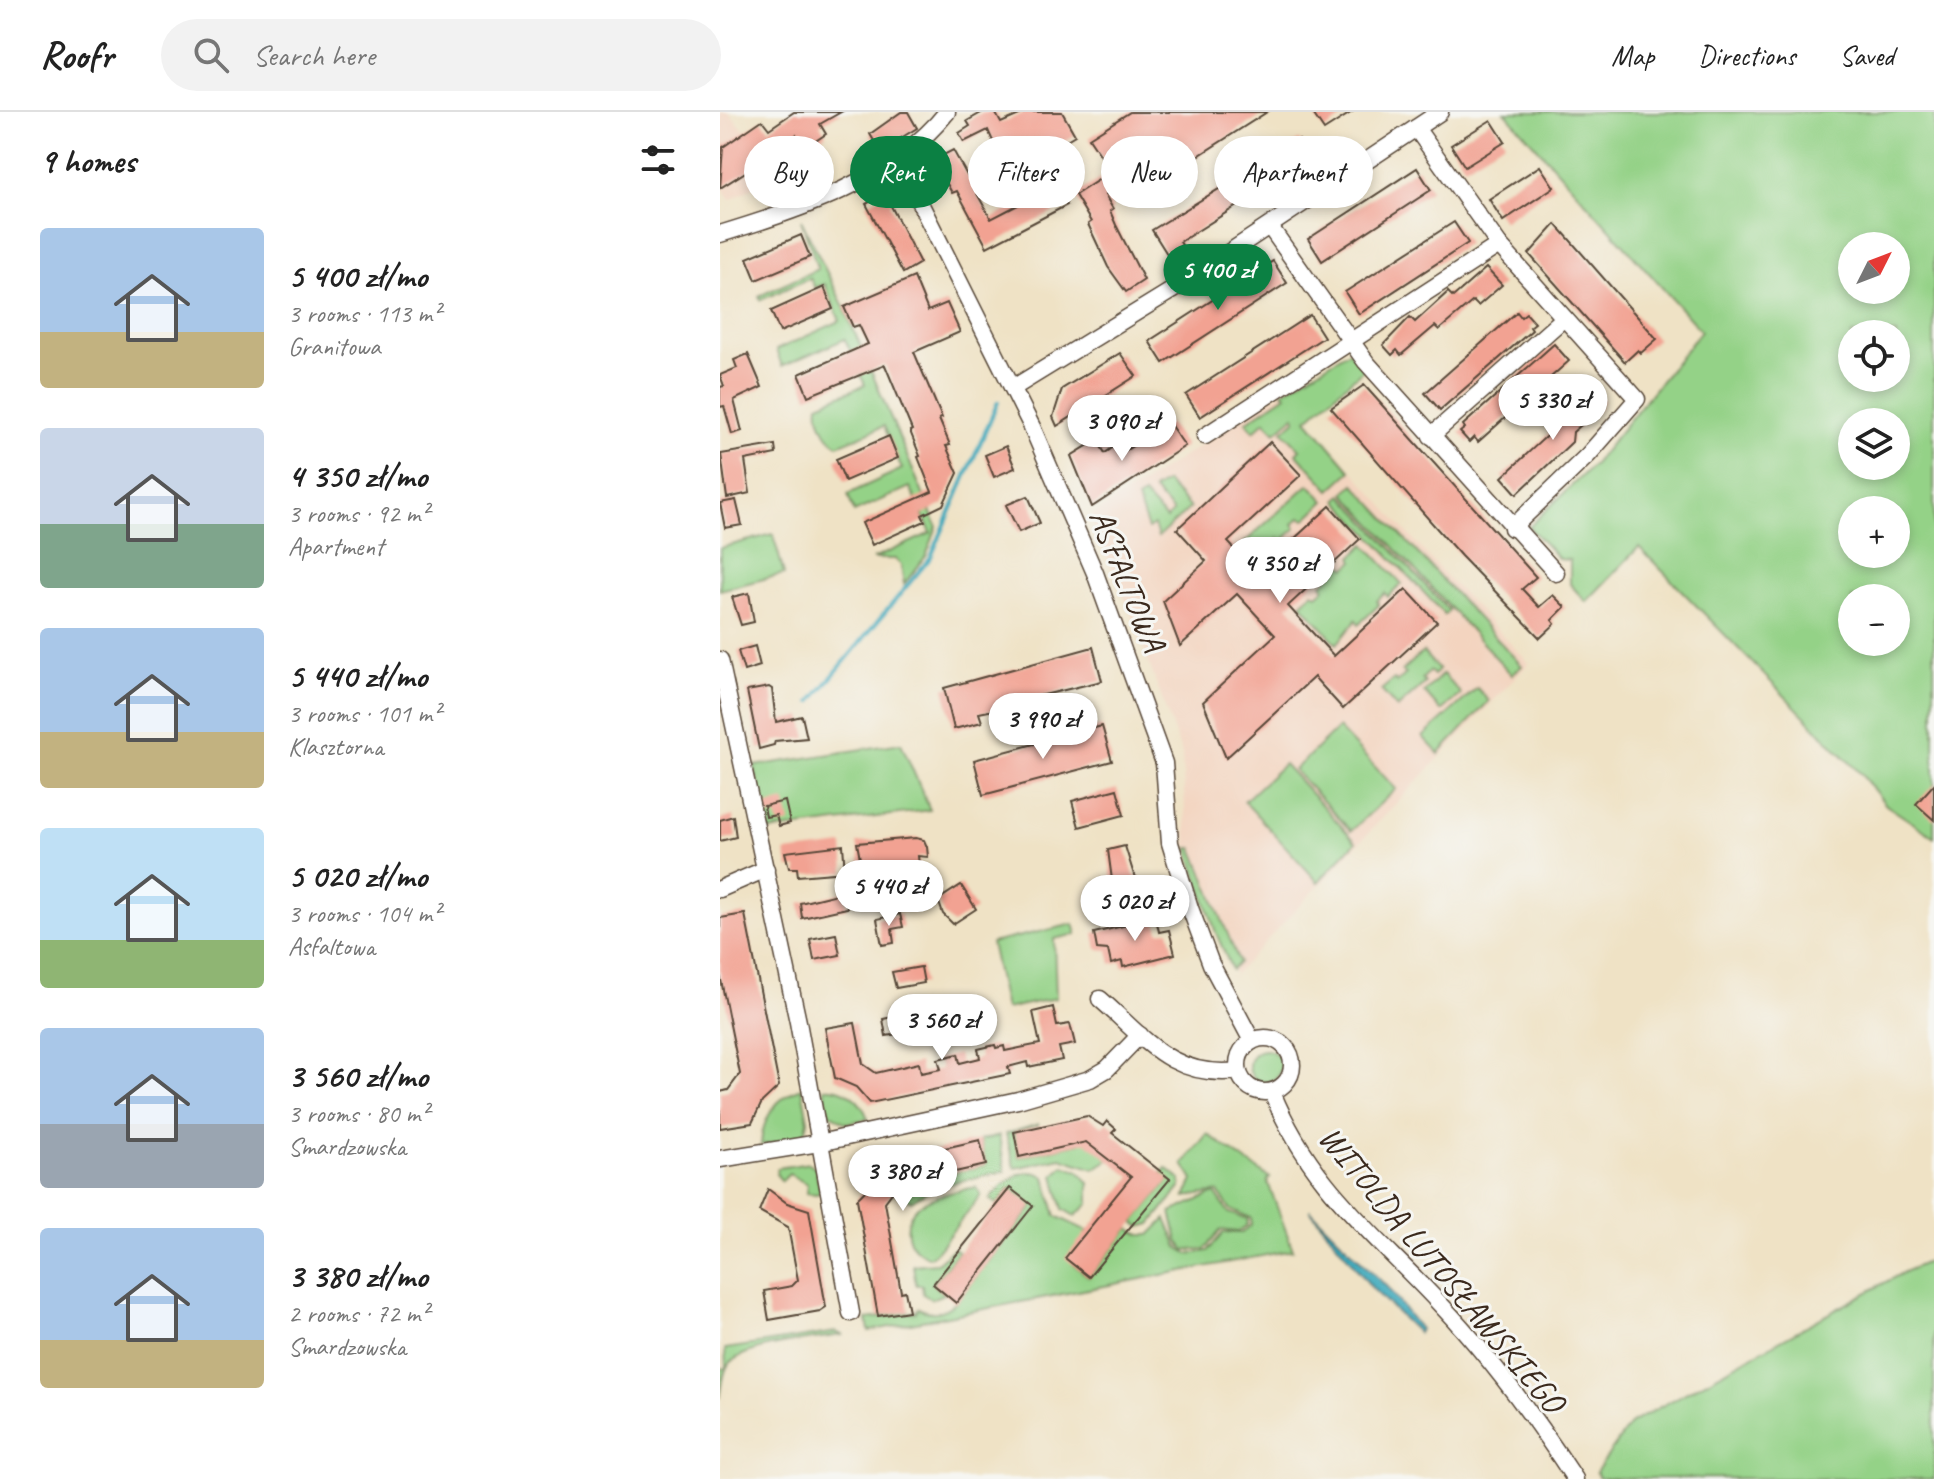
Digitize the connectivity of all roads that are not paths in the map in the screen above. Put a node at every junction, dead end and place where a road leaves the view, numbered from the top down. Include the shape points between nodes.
1 (947, 112) edge
2 (1440, 112) edge
3 (1416, 128) junction
4 (927, 136) edge
5 (850, 182) edge
6 (923, 208) edge
7 (1270, 227) junction
8 (720, 234) edge
9 (1499, 245) junction
10 (1564, 318) junction
11 (1351, 341) junction
12 (1013, 388) junction
13 (1205, 436) dead end
14 (1431, 436) junction
15 (1512, 528) junction
16 (1556, 573) dead end
17 (720, 660) edge
18 (723, 688) edge
19 (766, 869) junction
20 (720, 889) edge
21 (1100, 999) dead end
22 (1140, 1035) junction
23 (1252, 1041) junction
24 (1238, 1071) junction
25 (1272, 1092) junction
26 (819, 1143) junction
27 (720, 1159) edge
28 (851, 1313) dead end
29 (1571, 1473) edge

1 - 4 street
2 - 3 street
3 - 7 street
3 - 9 street
5 - 8 street
6 - 12 street, ASFALTOWA
7 - 11 street
7 - 12 street
9 - 10 street
9 - 11 street
10 - 14 street
10 - 15 street via 1637,399
11 - 13 street
11 - 14 street
12 - 23 street, ASFALTOWA via 1095,573 1144,701 1164,763 1170,843 1180,878 1211,964
14 - 15 street
15 - 16 street
17 - 18 street
18 - 19 street
19 - 20 street
19 - 26 street
21 - 22 street
22 - 24 street via 1171,1061 1191,1069
22 - 26 street via 1090,1079
23 - 24 street via 1239,1057
23 - 25 street via 1274,1040 1290,1056 1290,1076
24 - 25 street via 1252,1089
25 - 29 street, WITOLDA LUTOSŁAWSKIEGO via 1288,1132 1317,1176 1470,1338
26 - 27 street
26 - 28 street

